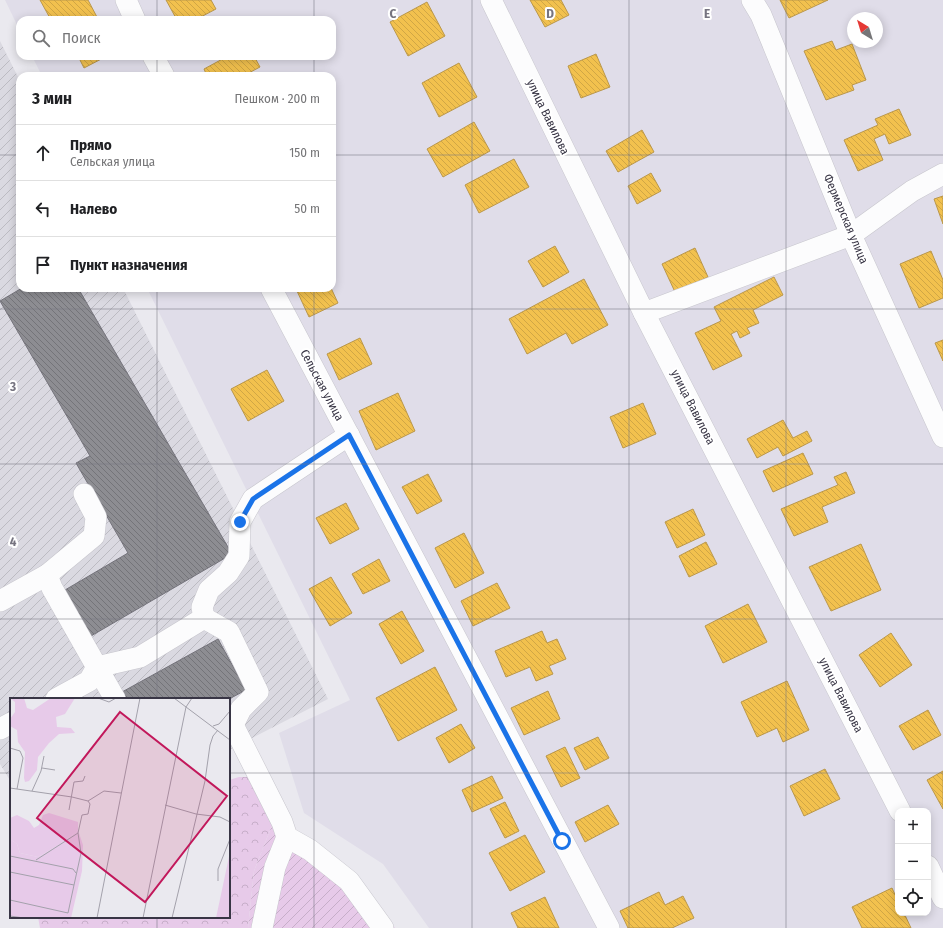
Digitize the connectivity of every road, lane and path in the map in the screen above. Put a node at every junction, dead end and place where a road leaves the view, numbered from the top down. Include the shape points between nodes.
1 (126, 0) edge
2 (491, 0) edge
3 (752, 0) edge
4 (133, 16) edge
5 (156, 60) edge
6 (162, 72) edge
7 (943, 174) edge
8 (851, 235) junction
9 (273, 292) edge
10 (644, 313) junction
11 (349, 435) junction
12 (943, 437) edge
13 (84, 494) dead end
14 (47, 575) junction
15 (0, 601) edge
16 (204, 618) junction
17 (97, 667) junction
18 (58, 698) edge
19 (114, 698) edge
20 (10, 724) edge
21 (0, 729) edge
22 (898, 808) edge
23 (288, 837) junction
24 (931, 872) edge
25 (943, 898) edge
26 (262, 928) edge
27 (383, 928) edge
28 (609, 928) edge

1 - 4 street
2 - 10 street, улица Вавилова
3 - 8 street, Фермерская улица via 761,15
5 - 6 street
7 - 8 street via 912,191
8 - 10 street
8 - 12 street, Фермерская улица
9 - 11 street, Сельская улица
10 - 22 street, улица Вавилова
11 - 16 street via 253,499 240,522 239,556 228,573 209,590 202,607
11 - 28 street, Сельская улица
13 - 14 street via 96,517 94,536
14 - 15 street
14 - 17 street
16 - 17 street via 140,657
16 - 23 street via 229,632 258,692 241,710 233,725
17 - 18 street via 90,681
17 - 19 street
20 - 21 street
23 - 26 street via 274,867
23 - 27 street via 310,850 349,881
24 - 25 street

